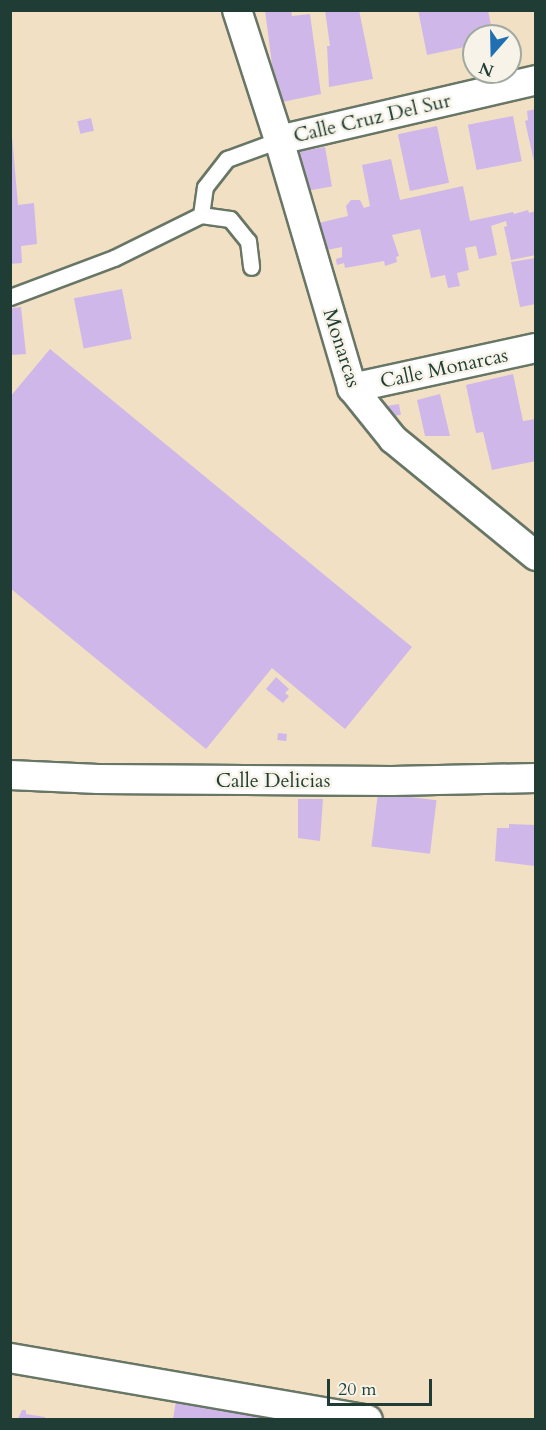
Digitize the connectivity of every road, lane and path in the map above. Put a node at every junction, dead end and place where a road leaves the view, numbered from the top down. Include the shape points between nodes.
1 (237, 10) edge
2 (536, 80) edge
3 (279, 140) junction
4 (201, 215) junction
5 (251, 267) dead end
6 (10, 297) edge
7 (536, 348) edge
8 (352, 388) junction
9 (536, 556) edge
10 (10, 775) edge
11 (536, 778) edge
12 (10, 1358) edge
13 (368, 1419) edge

1 - 3 street, Monarcas
2 - 3 street, Calle Cruz Del Sur
3 - 4 lane via 227,159 205,187
3 - 8 street, Monarcas
4 - 5 lane via 230,219 249,241
4 - 6 lane via 114,258
7 - 8 street, Calle Monarcas
8 - 9 street, Monarcas via 393,439
10 - 11 street, Calle Delicias via 380,781
12 - 13 street

